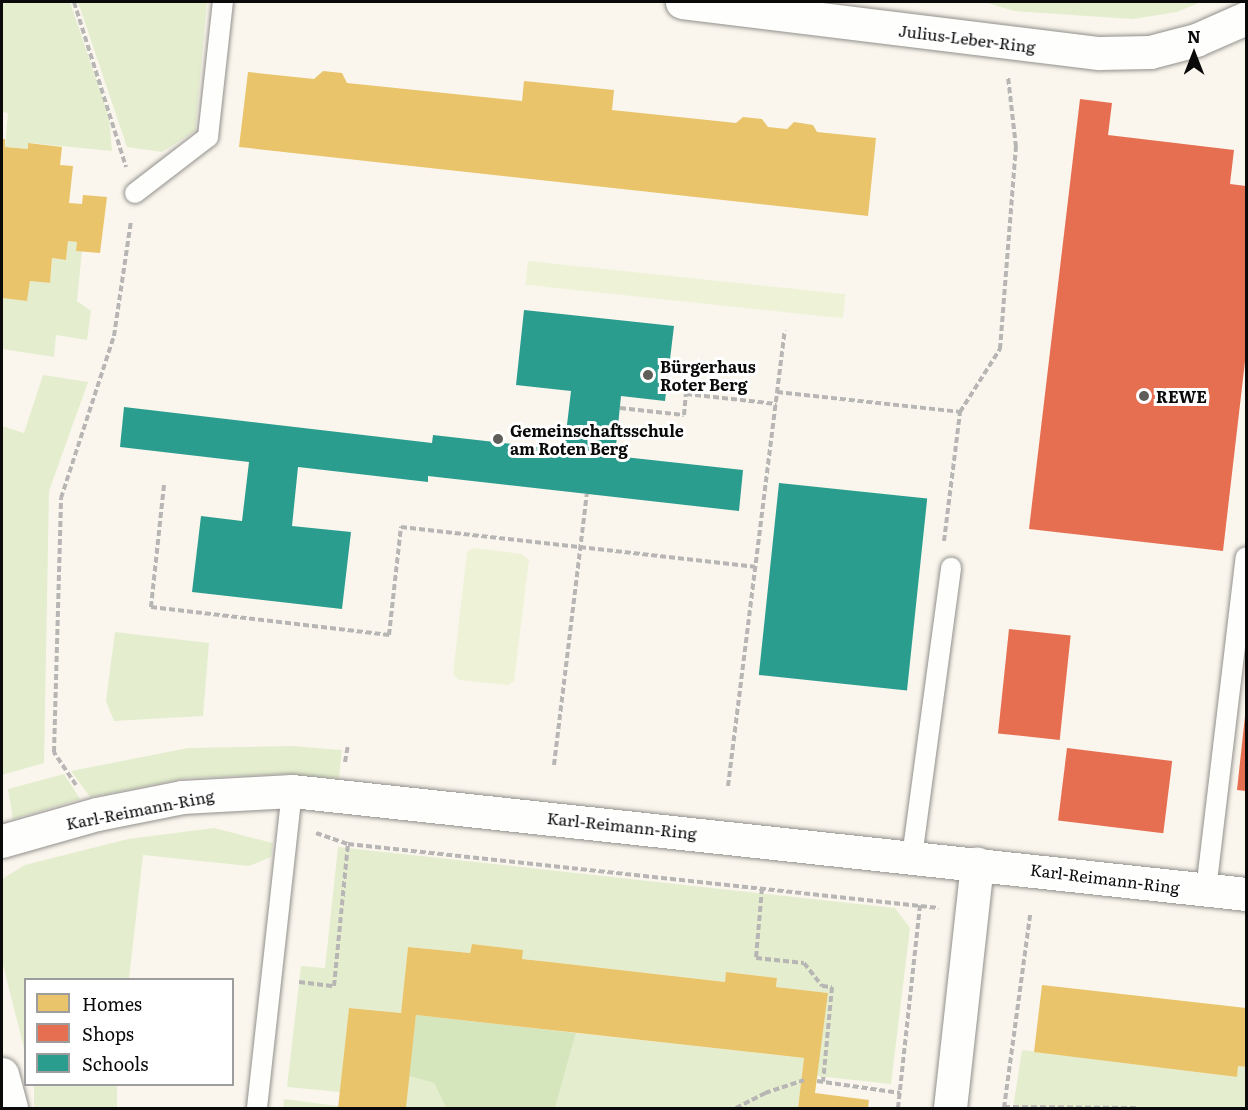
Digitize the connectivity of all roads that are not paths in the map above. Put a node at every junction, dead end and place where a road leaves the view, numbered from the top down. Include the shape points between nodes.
1 (223, 2) edge
2 (682, 2) edge
3 (1246, 18) edge
4 (135, 193) road end
5 (1246, 557) edge
6 (951, 568) road end
7 (292, 791) junction
8 (2, 841) edge
9 (912, 857) junction
10 (977, 863) junction
11 (1206, 890) junction
12 (1246, 894) edge
13 (2, 1074) edge
14 (11, 1108) edge
15 (257, 1108) edge
16 (950, 1108) edge

1 - 4 lane via 208,137
2 - 3 street, Julius-Leber-Ring via 1099,53 1150,52 1196,40
5 - 11 lane
6 - 9 lane
7 - 8 street, Karl-Reimann-Ring via 182,797 97,814
7 - 9 street, Karl-Reimann-Ring
7 - 15 lane
9 - 10 street, Karl-Reimann-Ring
10 - 11 street, Karl-Reimann-Ring
10 - 16 street
11 - 12 street, Karl-Reimann-Ring
13 - 14 street

